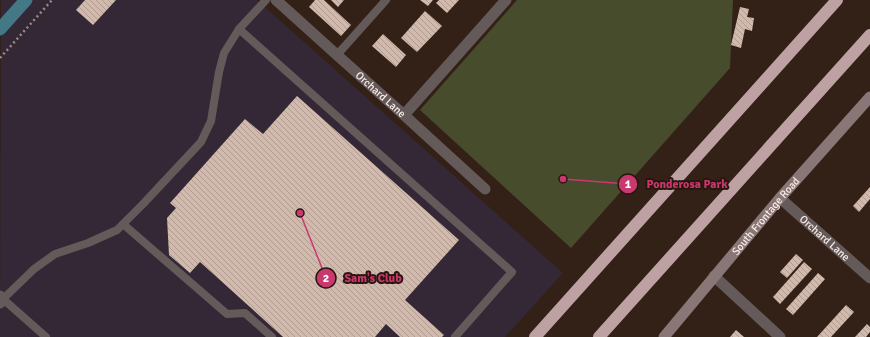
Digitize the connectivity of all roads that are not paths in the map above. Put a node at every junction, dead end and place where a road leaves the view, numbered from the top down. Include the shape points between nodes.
1 (266, 0) edge
2 (276, 0) edge
3 (386, 0) edge
4 (506, 0) edge
5 (837, 0) edge
6 (238, 29) junction
7 (870, 35) edge
8 (337, 55) junction
9 (870, 97) edge
10 (404, 114) junction
11 (485, 189) dead end
12 (780, 198) junction
13 (123, 224) junction
14 (714, 276) junction
15 (870, 278) edge
16 (1, 300) edge
17 (46, 337) edge
18 (272, 337) edge
19 (455, 337) edge
20 (535, 337) edge
21 (599, 337) edge
22 (664, 337) edge
23 (780, 337) edge

1 - 6 lane
2 - 8 street, Orchard Lane
3 - 8 lane
4 - 10 street
5 - 20 highway
6 - 13 lane via 224,53 211,121 201,142
6 - 19 lane via 512,272
7 - 21 highway
8 - 10 street, Orchard Lane
9 - 12 main road, South Frontage Road
10 - 11 street, Orchard Lane
12 - 14 main road, South Frontage Road
12 - 15 street, Orchard Lane
13 - 16 lane via 117,230 88,243 55,254 34,269
13 - 18 lane via 227,314 245,313
14 - 22 main road, South Frontage Road
14 - 23 street
16 - 17 lane

